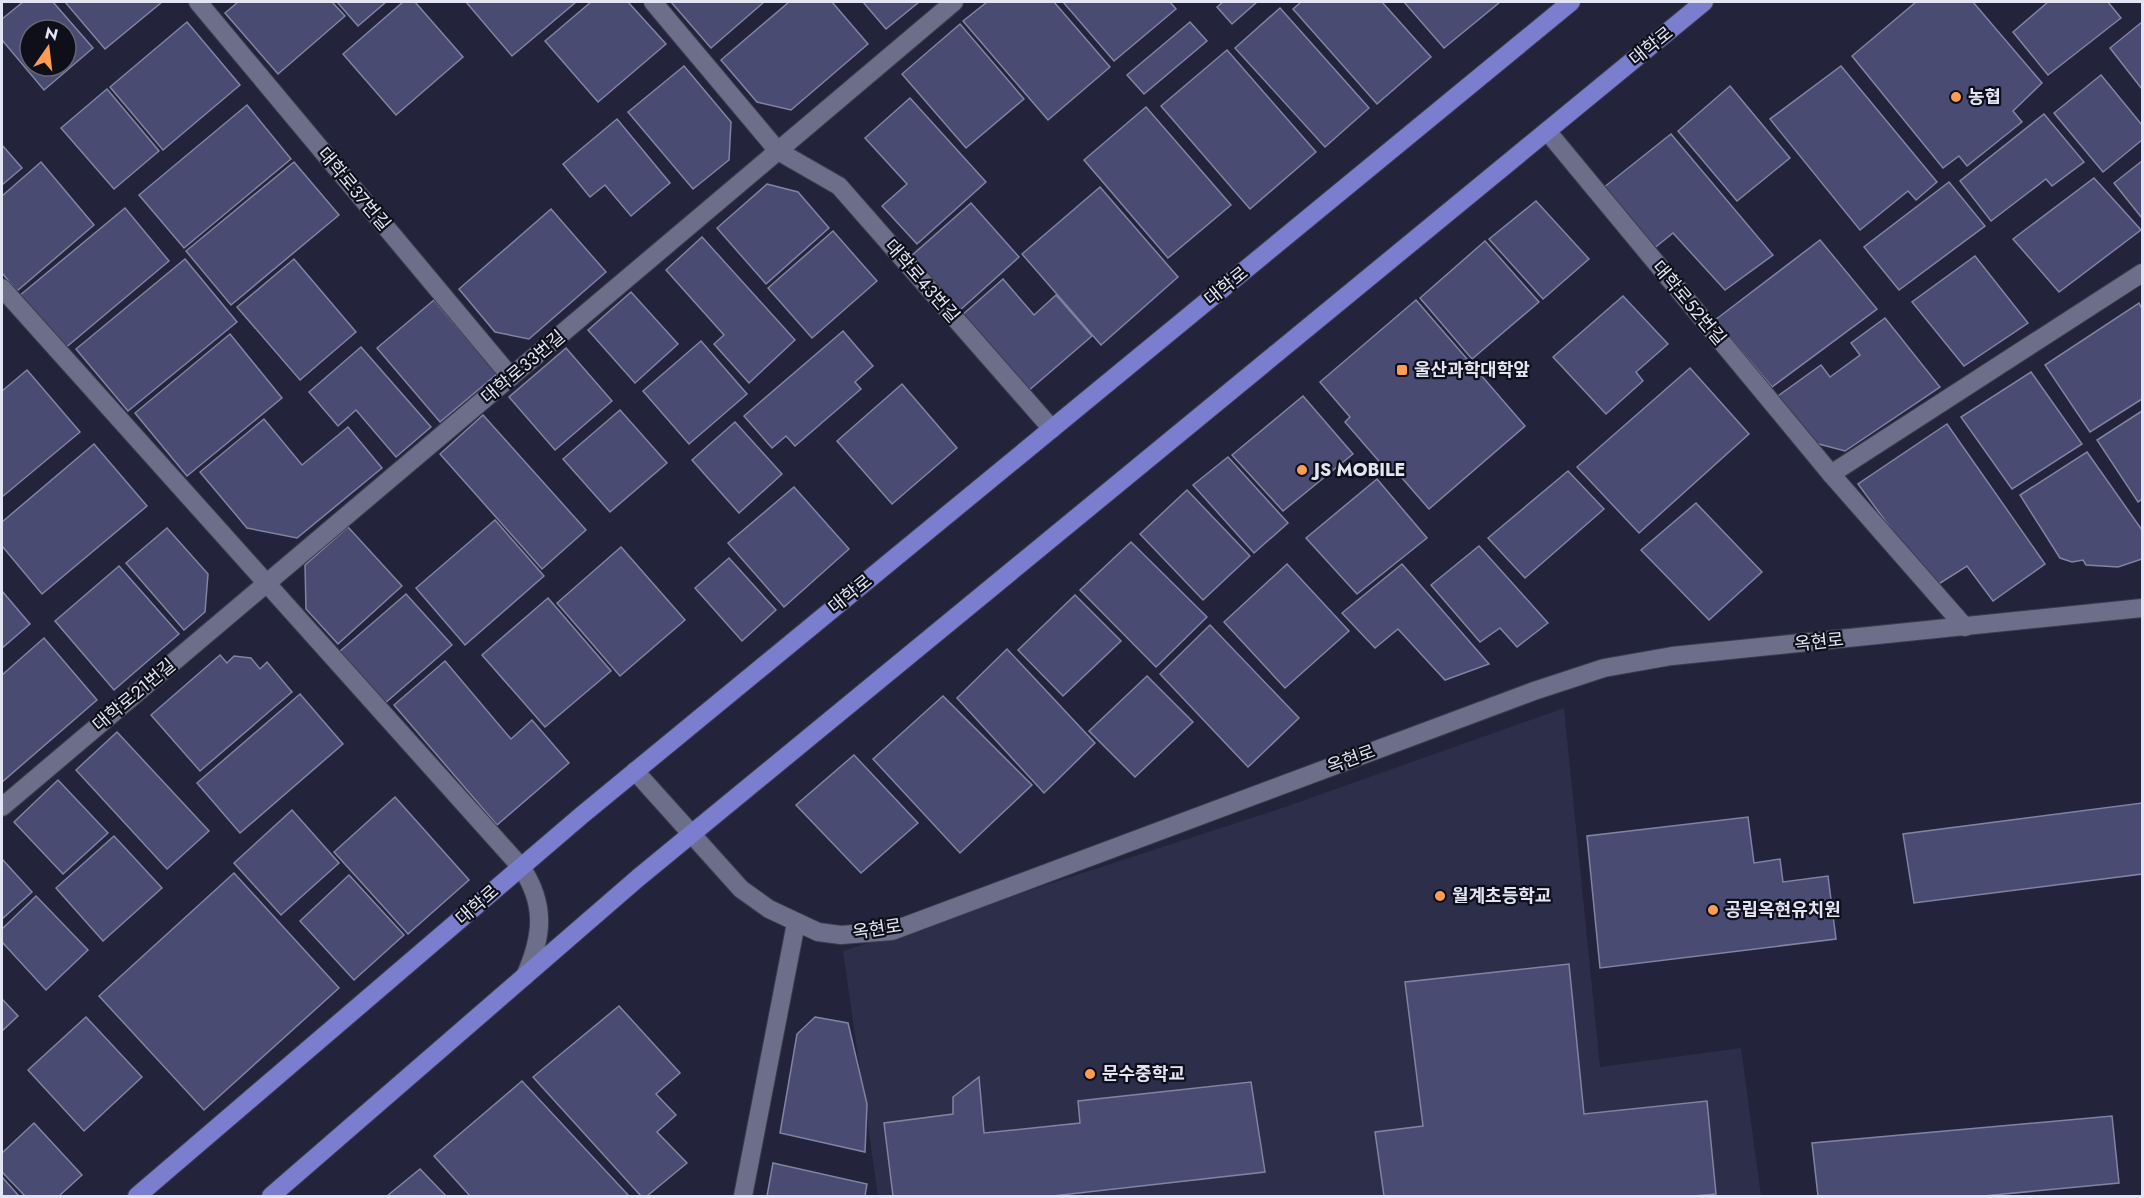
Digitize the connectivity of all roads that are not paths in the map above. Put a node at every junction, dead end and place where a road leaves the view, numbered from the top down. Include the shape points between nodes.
1 (198, 2) edge
2 (653, 2) edge
3 (954, 2) edge
4 (1571, 2) edge
5 (1704, 2) edge
6 (1547, 131) junction
7 (778, 151) junction
8 (2142, 273) edge
9 (2, 288) edge
10 (511, 376) junction
11 (1052, 429) junction
12 (1831, 474) junction
13 (267, 582) junction
14 (2142, 608) edge
15 (1965, 627) junction
16 (635, 771) junction
17 (2, 807) edge
18 (692, 834) junction
19 (521, 867) junction
20 (796, 923) junction
21 (525, 976) junction
22 (137, 1197) edge
23 (270, 1197) edge
24 (743, 1197) edge

1 - 10 street, 대학로37번길
2 - 7 street, 대학로43번길
3 - 7 street
4 - 11 main road, 대학로
5 - 6 main road, 대학로
6 - 12 street, 대학로52번길
6 - 18 main road, 대학로
7 - 10 street, 대학로33번길
7 - 11 street, 대학로43번길 via 839,186
8 - 12 street
9 - 13 street
10 - 13 street, 대학로33번길
11 - 16 main road, 대학로
12 - 15 street, 대학로52번길
13 - 17 street, 대학로21번길
13 - 19 street
14 - 15 street, 옥현로
15 - 20 street, 옥현로 via 1672,656 1604,668 892,931 841,935 818,932
16 - 18 street, 옥현로
16 - 19 main road, 대학로
18 - 20 street, 옥현로 via 741,889
18 - 21 main road, 대학로
19 - 21 street via 533,885 539,928
19 - 22 main road, 대학로
20 - 24 street
21 - 23 main road, 대학로

